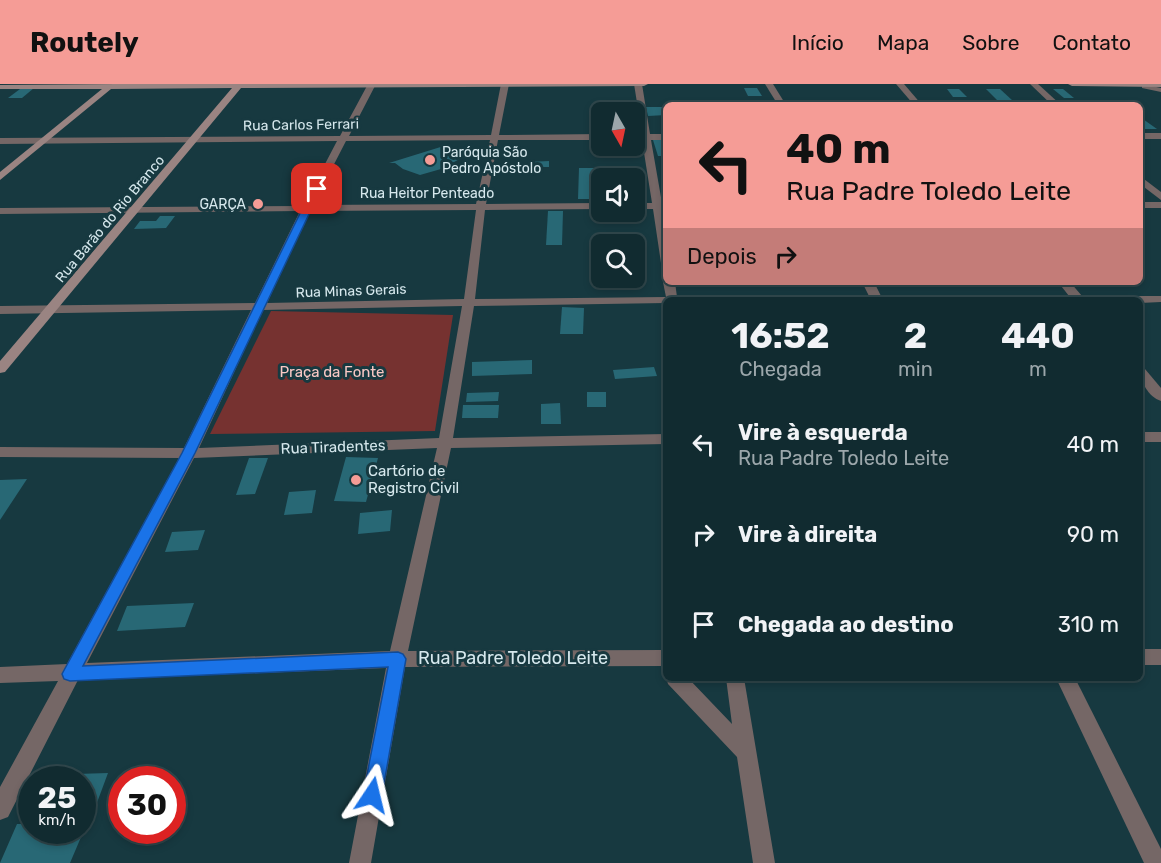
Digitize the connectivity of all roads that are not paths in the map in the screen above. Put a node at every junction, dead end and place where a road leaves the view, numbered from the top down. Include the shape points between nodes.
1 (5, 84) edge
2 (372, 84) edge
3 (459, 84) edge
4 (505, 84) edge
5 (638, 84) edge
6 (644, 84) edge
7 (769, 84) edge
8 (900, 84) edge
9 (1034, 84) edge
10 (1072, 84) edge
11 (1116, 84) edge
12 (111, 85) edge
13 (239, 85) edge
14 (1161, 85) edge
15 (0, 86) edge
16 (1145, 86) junction
17 (1161, 90) edge
18 (640, 102) edge
19 (780, 102) edge
20 (915, 102) edge
21 (1054, 102) edge
22 (1143, 136) edge
23 (1161, 136) edge
24 (344, 137) junction
25 (496, 137) junction
26 (591, 137) edge
27 (645, 137) joint
28 (663, 137) edge
29 (195, 140) junction
30 (0, 141) edge
31 (44, 141) junction
32 (0, 177) edge
33 (1143, 181) edge
34 (1161, 197) edge
35 (1143, 205) edge
36 (1161, 205) edge
37 (481, 206) junction
38 (591, 206) edge
39 (645, 206) edge
40 (661, 206) edge
41 (307, 207) junction
42 (0, 212) edge
43 (135, 212) junction
44 (663, 229) edge
45 (1066, 285) edge
46 (1076, 297) edge
47 (1143, 299) edge
48 (1161, 299) edge
49 (663, 300) edge
50 (469, 302) junction
51 (260, 308) junction
52 (0, 310) edge
53 (51, 310) junction
54 (0, 369) edge
55 (1143, 376) edge
56 (1161, 397) edge
57 (1143, 437) edge
58 (1161, 437) edge
59 (663, 439) edge
60 (445, 443) junction
61 (0, 452) edge
62 (189, 453) junction
63 (1143, 657) edge
64 (1161, 657) edge
65 (398, 659) junction
66 (662, 662) edge
67 (70, 674) junction
68 (0, 675) edge
69 (678, 681) edge
70 (735, 681) edge
71 (1066, 681) edge
72 (747, 753) junction
73 (0, 809) edge
74 (360, 863) edge
75 (764, 863) edge
76 (1156, 863) edge

1 - 15 main road
2 - 3 main road
2 - 13 main road
2 - 24 street
3 - 4 main road
4 - 5 main road
4 - 25 street
5 - 6 main road
5 - 18 street
7 - 19 street
8 - 20 street
9 - 21 street
10 - 11 main road
11 - 16 main road
12 - 13 main road
12 - 15 main road
12 - 31 main road
13 - 29 main road, Rua Barão do Rio Branco
14 - 16 main road
16 - 17 street
22 - 23 street
24 - 25 street, Rua Carlos Ferrari
24 - 29 street, Rua Carlos Ferrari
24 - 41 street
25 - 26 street, Rua Carlos Ferrari
25 - 37 street
27 - 28 street
27 - 40 street
29 - 31 street, Rua Carlos Ferrari
29 - 43 main road, Rua Barão do Rio Branco
30 - 31 street, Rua Carlos Ferrari
31 - 32 main road
33 - 34 street
35 - 36 street
37 - 38 street, Rua Heitor Penteado
37 - 41 street, Rua Heitor Penteado
37 - 50 street
39 - 40 street
40 - 44 street
41 - 43 street, Rua Heitor Penteado
41 - 51 street
42 - 43 street, Rua Heitor Penteado
43 - 53 main road, Rua Barão do Rio Branco
45 - 46 street
47 - 48 street
49 - 50 street, Rua Minas Gerais
50 - 51 street, Rua Minas Gerais
50 - 60 street
51 - 53 street, Rua Minas Gerais
51 - 62 street
52 - 53 street, Rua Minas Gerais
53 - 54 main road, Rua Barão do Rio Branco
55 - 56 street
57 - 58 street
59 - 60 street, Rua Tiradentes
60 - 62 street, Rua Tiradentes
60 - 65 street
61 - 62 street, Rua Tiradentes
62 - 67 street
63 - 64 street
65 - 66 street, Rua Padre Toledo Leite
65 - 67 street, Rua Padre Toledo Leite
65 - 74 street
67 - 68 street, Rua Padre Toledo Leite
67 - 73 street
69 - 72 street
70 - 72 street
71 - 76 street
72 - 75 street

